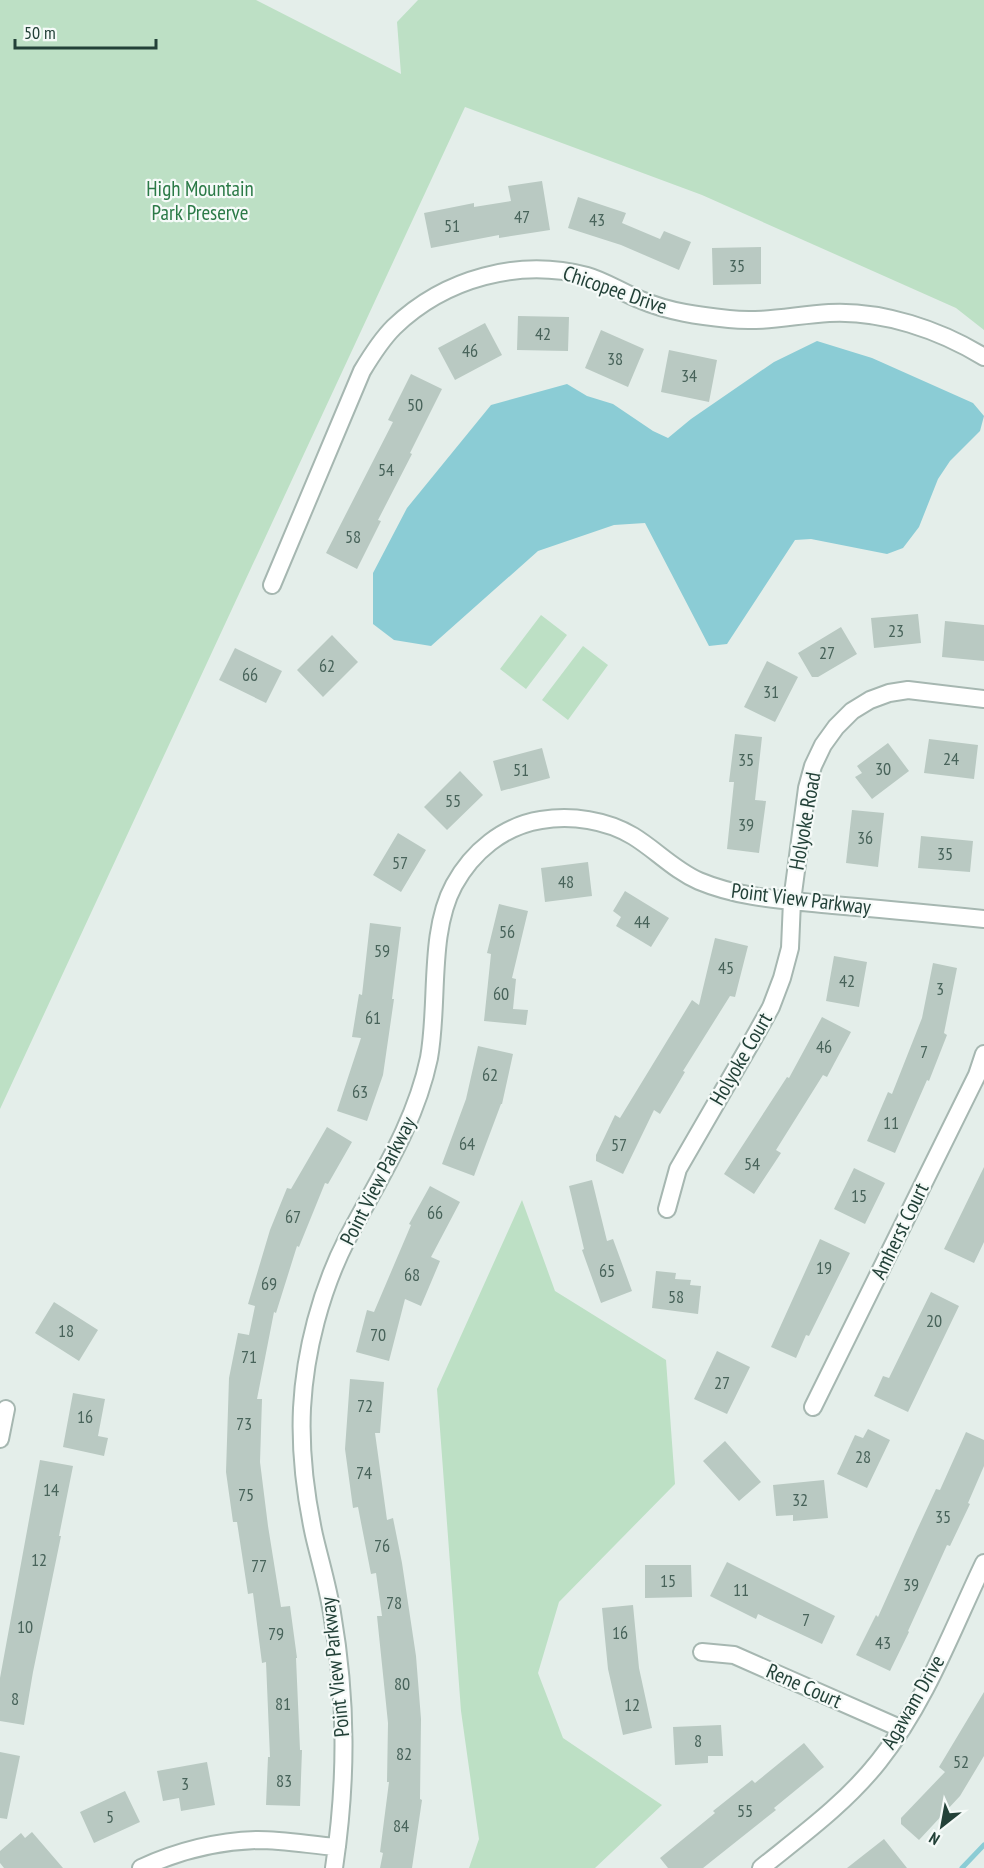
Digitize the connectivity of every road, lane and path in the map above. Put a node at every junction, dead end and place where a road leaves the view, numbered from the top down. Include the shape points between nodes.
1 (984, 357) edge
2 (272, 585) dead end
3 (984, 699) edge
4 (792, 901) junction
5 (984, 919) edge
6 (984, 1054) edge
7 (667, 1209) dead end
8 (813, 1407) dead end
9 (6, 1409) dead end
10 (0, 1439) edge
11 (984, 1563) edge
12 (702, 1652) dead end
13 (902, 1729) junction
14 (337, 1847) junction
15 (141, 1868) edge
16 (334, 1868) edge
17 (760, 1868) edge

1 - 2 street, Chicopee Drive via 933,332 881,317 830,313 734,320 667,309 564,270 536,268 487,275 428,300 393,328 376,349 362,371
3 - 4 street, Holyoke Road via 908,690 890,693 852,711 836,727 818,756 807,788
4 - 5 street, Point View Parkway
4 - 7 street, Holyoke Court via 790,948 771,1006 678,1168
4 - 14 street, Point View Parkway via 726,891 679,870 634,836 611,825 568,818 540,820 499,836 465,867 453,887 439,931 434,1022 418,1098 403,1136 329,1282 316,1323 302,1406 303,1472 332,1612 342,1683 344,1773
6 - 8 street, Amherst Court
9 - 10 street
11 - 13 street, Agawam Drive
12 - 13 street, Rene Court via 734,1655
13 - 17 street, Agawam Drive via 853,1791
14 - 15 street via 260,1840 225,1843
14 - 16 street, Point View Parkway

